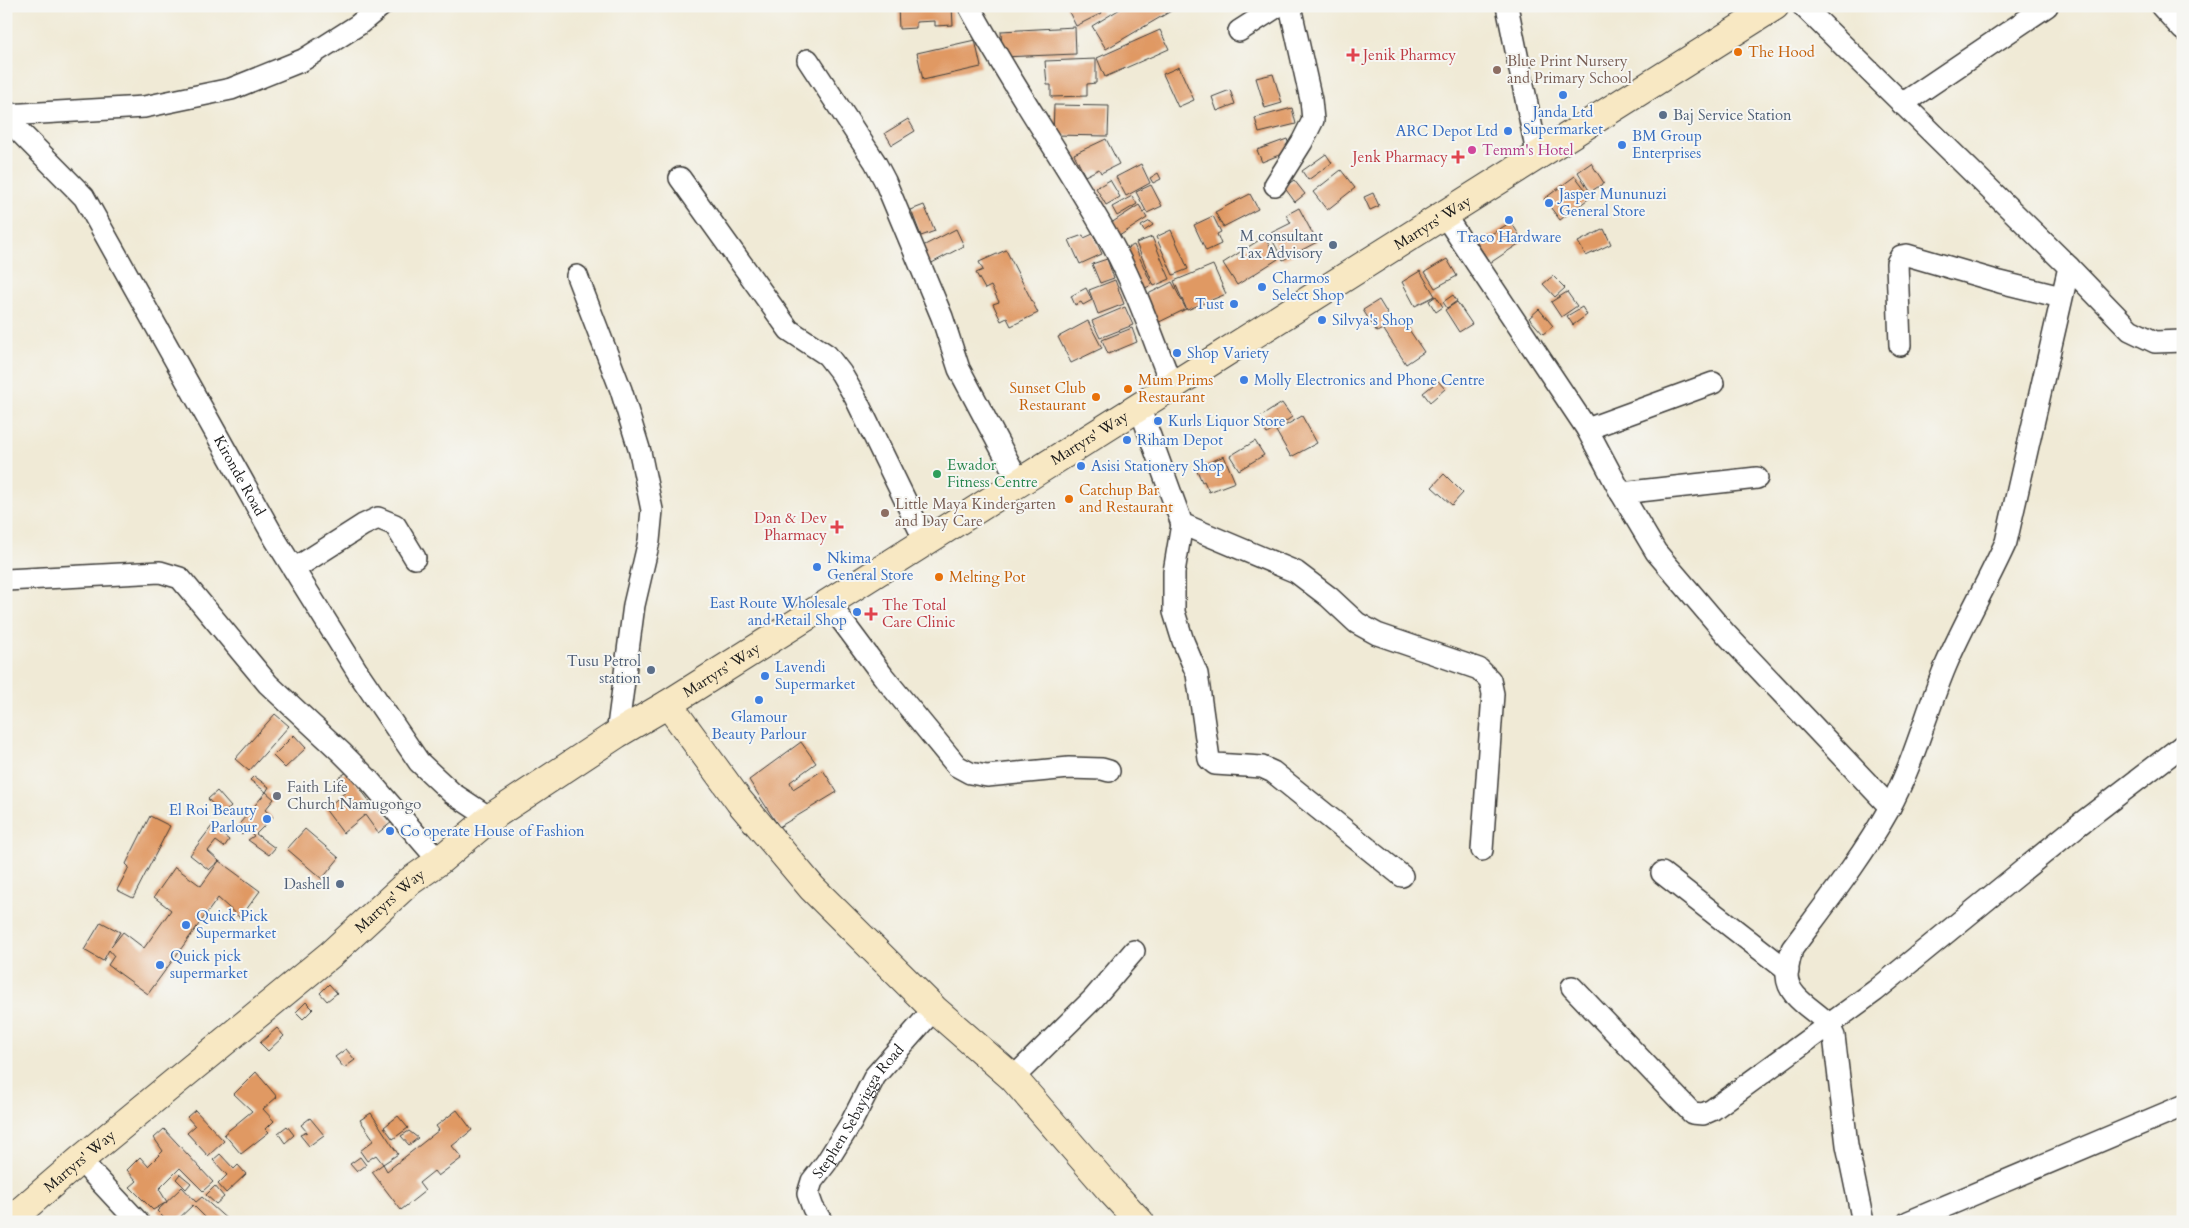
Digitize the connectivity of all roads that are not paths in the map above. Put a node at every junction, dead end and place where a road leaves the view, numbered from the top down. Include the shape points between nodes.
1 (381, 6) edge
2 (969, 6) edge
3 (1278, 6) edge
4 (1290, 6) edge
5 (1507, 6) edge
6 (1775, 6) edge
7 (1803, 6) edge
8 (2048, 6) edge
9 (2161, 6) edge
10 (2183, 30) edge
11 (1239, 31) dead end
12 (808, 60) dead end
13 (1902, 104) junction
14 (6, 116) edge
15 (1538, 158) junction
16 (680, 178) dead end
17 (1275, 185) dead end
18 (1445, 216) junction
19 (2069, 267) junction
20 (577, 276) dead end
21 (2061, 296) junction
22 (2183, 341) edge
23 (1900, 345) dead end
24 (1713, 382) dead end
25 (1172, 386) junction
26 (1140, 406) junction
27 (1587, 429) junction
28 (1756, 478) dead end
29 (1019, 482) junction
30 (1621, 493) junction
31 (1182, 524) junction
32 (925, 541) junction
33 (415, 558) dead end
34 (294, 569) junction
35 (6, 580) edge
36 (828, 602) junction
37 (668, 704) junction
38 (617, 734) junction
39 (2183, 746) edge
40 (1109, 771) dead end
41 (1890, 807) junction
42 (490, 818) junction
43 (1482, 850) dead end
44 (439, 861) junction
45 (1662, 873) dead end
46 (1402, 876) dead end
47 (1134, 951) dead end
48 (1788, 971) junction
49 (1572, 987) dead end
50 (934, 1009) junction
51 (1828, 1024) junction
52 (1013, 1078) junction
53 (2183, 1106) edge
54 (80, 1160) junction
55 (8, 1222) edge
56 (138, 1222) edge
57 (822, 1222) edge
58 (1140, 1222) edge
59 (1863, 1222) edge
60 (1908, 1222) edge

1 - 14 street via 304,60 231,89 144,107
2 - 25 street via 1114,248
3 - 11 street
4 - 17 street via 1313,120
5 - 15 street
6 - 15 main road, Martyrs' Way
7 - 13 street
8 - 13 street
9 - 10 street
12 - 29 street via 886,181 942,317 959,369
13 - 19 street
14 - 34 street, Kironde Road via 84,198
15 - 18 main road, Martyrs' Way
16 - 32 street via 789,330 828,355 841,374
18 - 25 main road, Martyrs' Way
18 - 27 street
19 - 21 street
19 - 22 street via 2130,330 2155,342
20 - 38 street via 621,390 640,452 652,510 649,541 634,605
21 - 23 street via 1901,256 1897,263
21 - 41 street via 2006,542 1946,665 1915,754
24 - 27 street
25 - 26 main road, Martyrs' Way
26 - 29 main road, Martyrs' Way
26 - 31 street
27 - 30 street
28 - 30 street
29 - 32 main road, Martyrs' Way
30 - 41 street via 1656,552 1678,579
31 - 43 street via 1296,572 1330,597 1357,623 1377,634 1479,669 1490,680 1493,694
31 - 46 street via 1174,572 1174,612 1197,674 1209,759 1215,764 1262,767 1273,772
32 - 36 main road, Martyrs' Way
33 - 34 street via 395,525 378,518 363,524
34 - 42 street, Kironde Road via 357,671 419,762 452,793
35 - 44 street via 160,572 180,578 268,684 369,780
36 - 37 main road, Martyrs' Way
36 - 40 street via 883,676 957,766 970,773 987,776 1069,768
37 - 38 main road, Martyrs' Way
37 - 50 main road via 739,800 812,888
38 - 42 main road, Martyrs' Way
39 - 51 street via 2076,827 1875,991
41 - 48 street via 1867,847 1792,949
42 - 44 main road, Martyrs' Way
44 - 54 main road, Martyrs' Way via 408,882 331,954
45 - 48 street
47 - 52 street via 1093,999
48 - 51 street via 1787,977 1794,993
49 - 51 street via 1695,1115 1712,1110
50 - 52 main road
50 - 57 street, Stephen Sebayigga Road via 875,1076 851,1123 812,1181 808,1194
51 - 59 street via 1834,1036 1847,1145
52 - 58 main road
53 - 60 street
54 - 55 main road, Martyrs' Way
54 - 56 street

